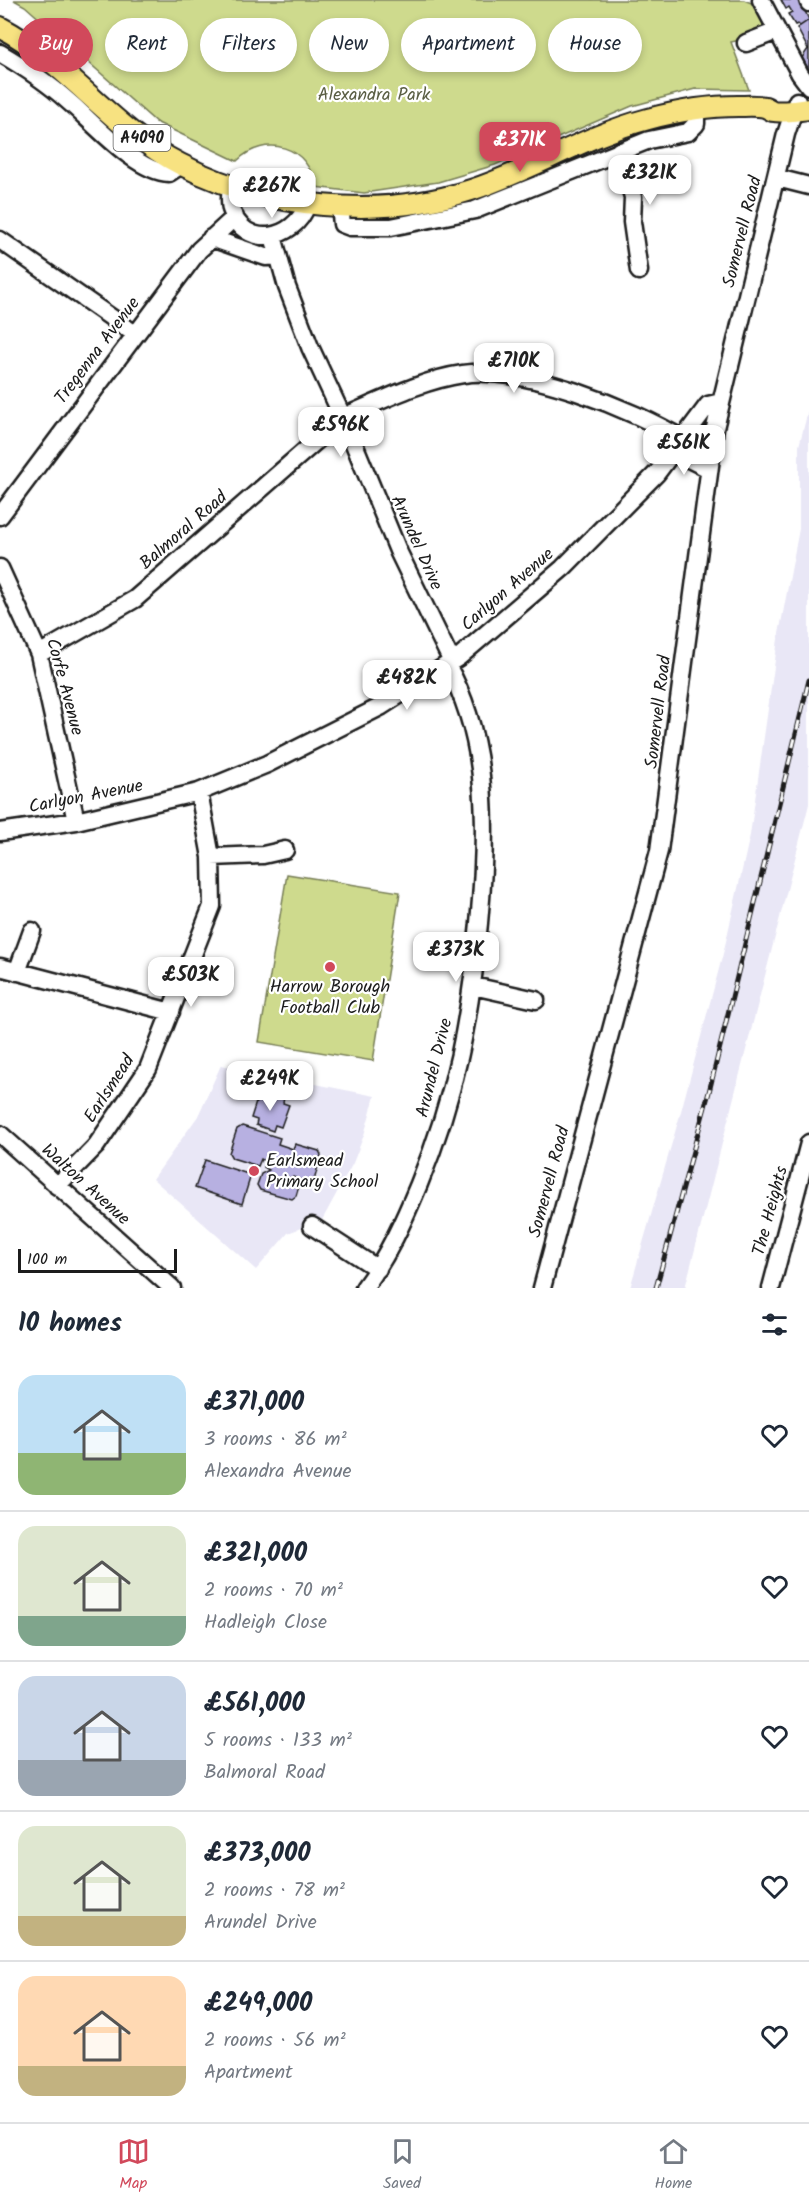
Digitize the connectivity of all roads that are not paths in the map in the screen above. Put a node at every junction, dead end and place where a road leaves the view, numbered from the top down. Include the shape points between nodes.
1 (761, 0) edge
2 (0, 27) edge
3 (777, 31) junction
4 (746, 43) dead end
5 (0, 52) edge
6 (798, 99) edge
7 (696, 109) junction
8 (619, 151) junction
9 (181, 165) junction
10 (777, 178) junction
11 (231, 185) junction
12 (809, 186) edge
13 (308, 205) junction
14 (340, 207) junction
15 (235, 217) junction
16 (273, 236) junction
17 (211, 237) junction
18 (0, 240) edge
19 (278, 256) junction
20 (639, 271) dead end
21 (135, 334) junction
22 (721, 402) junction
23 (344, 420) junction
24 (680, 446) junction
25 (708, 469) junction
26 (0, 516) edge
27 (0, 568) edge
28 (39, 654) junction
29 (450, 664) junction
30 (199, 792) junction
31 (76, 821) junction
32 (0, 832) edge
33 (285, 850) dead end
34 (211, 857) junction
35 (32, 931) dead end
36 (0, 967) edge
37 (17, 972) junction
38 (473, 986) junction
39 (536, 1000) dead end
40 (171, 1012) junction
41 (0, 1134) edge
42 (809, 1143) edge
43 (57, 1186) junction
44 (312, 1226) dead end
45 (378, 1269) junction
46 (172, 1288) edge
47 (364, 1288) edge
48 (542, 1288) edge
49 (771, 1288) edge

1 - 3 street, Somervell Road
2 - 9 main road, A4090 via 154,149
3 - 4 street
3 - 6 street, Somervell Road via 800,74
5 - 9 street via 45,82 151,169 169,173
6 - 7 main road, A4090
6 - 10 street, Somervell Road
7 - 8 street via 693,129
7 - 14 main road, A4090 via 616,129 471,190 405,204
8 - 14 street via 475,210 435,219 391,227 350,227 342,224
8 - 20 street via 633,197 632,222
9 - 11 main road, A4090
10 - 12 street
10 - 22 street, Somervell Road
11 - 13 main road, A4090
11 - 15 street via 230,202
13 - 14 main road, A4090
13 - 16 street via 298,223
15 - 16 street via 252,231
15 - 17 street, Tregenna Avenue
16 - 19 street, Arundel Drive
17 - 19 street via 266,257
17 - 21 street, Tregenna Avenue
18 - 21 street
19 - 23 street, Arundel Drive via 301,325
21 - 26 street, Tregenna Avenue
22 - 24 street, Carlyon Avenue via 708,405
22 - 25 street, Somervell Road
23 - 24 street, Balmoral Road via 439,380 488,373 530,380 599,401 641,417
23 - 28 street, Balmoral Road via 135,599
23 - 29 street, Arundel Drive
24 - 25 street, Balmoral Road
24 - 29 street, Carlyon Avenue via 587,546
25 - 48 street, Somervell Road via 659,851
27 - 28 street, Corfe Avenue
28 - 31 street, Corfe Avenue
29 - 30 street, Carlyon Avenue via 372,711 267,764
29 - 38 street, Arundel Drive via 470,720 483,795 484,847
30 - 31 street, Carlyon Avenue
30 - 34 street, Earlsmead
31 - 32 street, Carlyon Avenue
33 - 34 street
34 - 40 street, Earlsmead via 212,906
35 - 37 street
36 - 37 street
37 - 40 street
38 - 39 street
38 - 45 street, Arundel Drive via 461,1058 436,1142
40 - 43 street, Earlsmead via 137,1088 96,1146
41 - 43 street, Walton Avenue
42 - 49 street, The Heights
43 - 46 street, Walton Avenue
44 - 45 street
45 - 47 street, Arundel Drive

